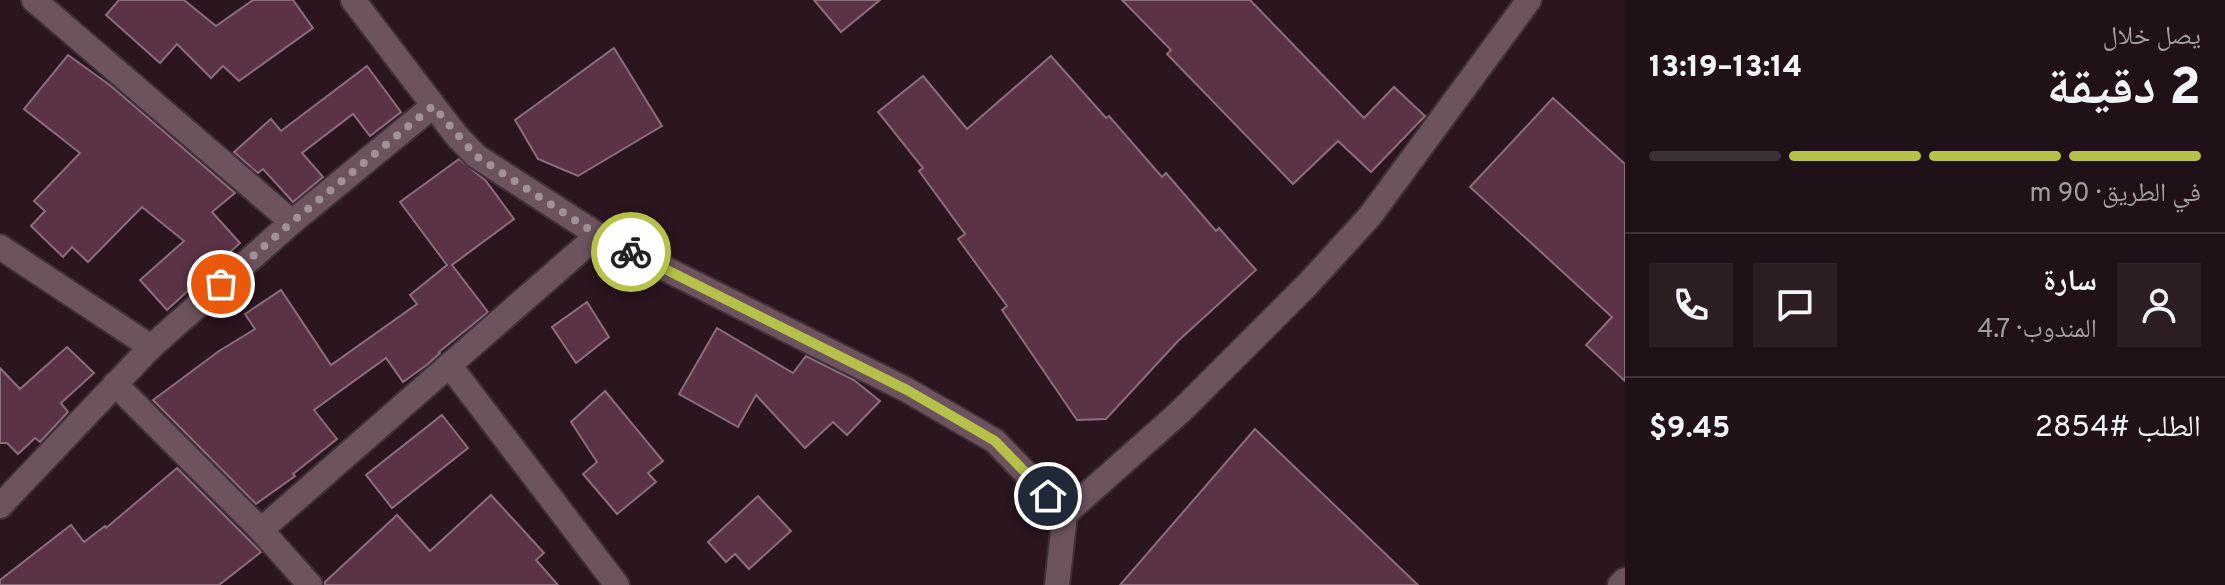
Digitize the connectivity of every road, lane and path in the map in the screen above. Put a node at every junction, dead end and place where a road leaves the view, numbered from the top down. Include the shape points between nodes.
1 (34, 0) edge
2 (353, 0) edge
3 (1529, 0) edge
4 (433, 106) junction
5 (292, 222) junction
6 (598, 235) junction
7 (0, 247) edge
8 (151, 347) junction
9 (450, 366) junction
10 (115, 384) junction
11 (0, 506) edge
12 (1065, 514) junction
13 (261, 530) junction
14 (1625, 580) edge
15 (310, 585) edge
16 (617, 585) edge
17 (1057, 585) edge
18 (1620, 585) edge

1 - 5 street
2 - 4 street
3 - 12 street via 1370,216 1180,412
4 - 5 street
4 - 6 street via 476,156
5 - 8 street
6 - 9 street
6 - 12 street via 907,390 995,441
7 - 8 street
8 - 10 street
9 - 13 street
9 - 16 street
10 - 11 street
10 - 13 street
12 - 17 street
13 - 15 street
14 - 18 street

